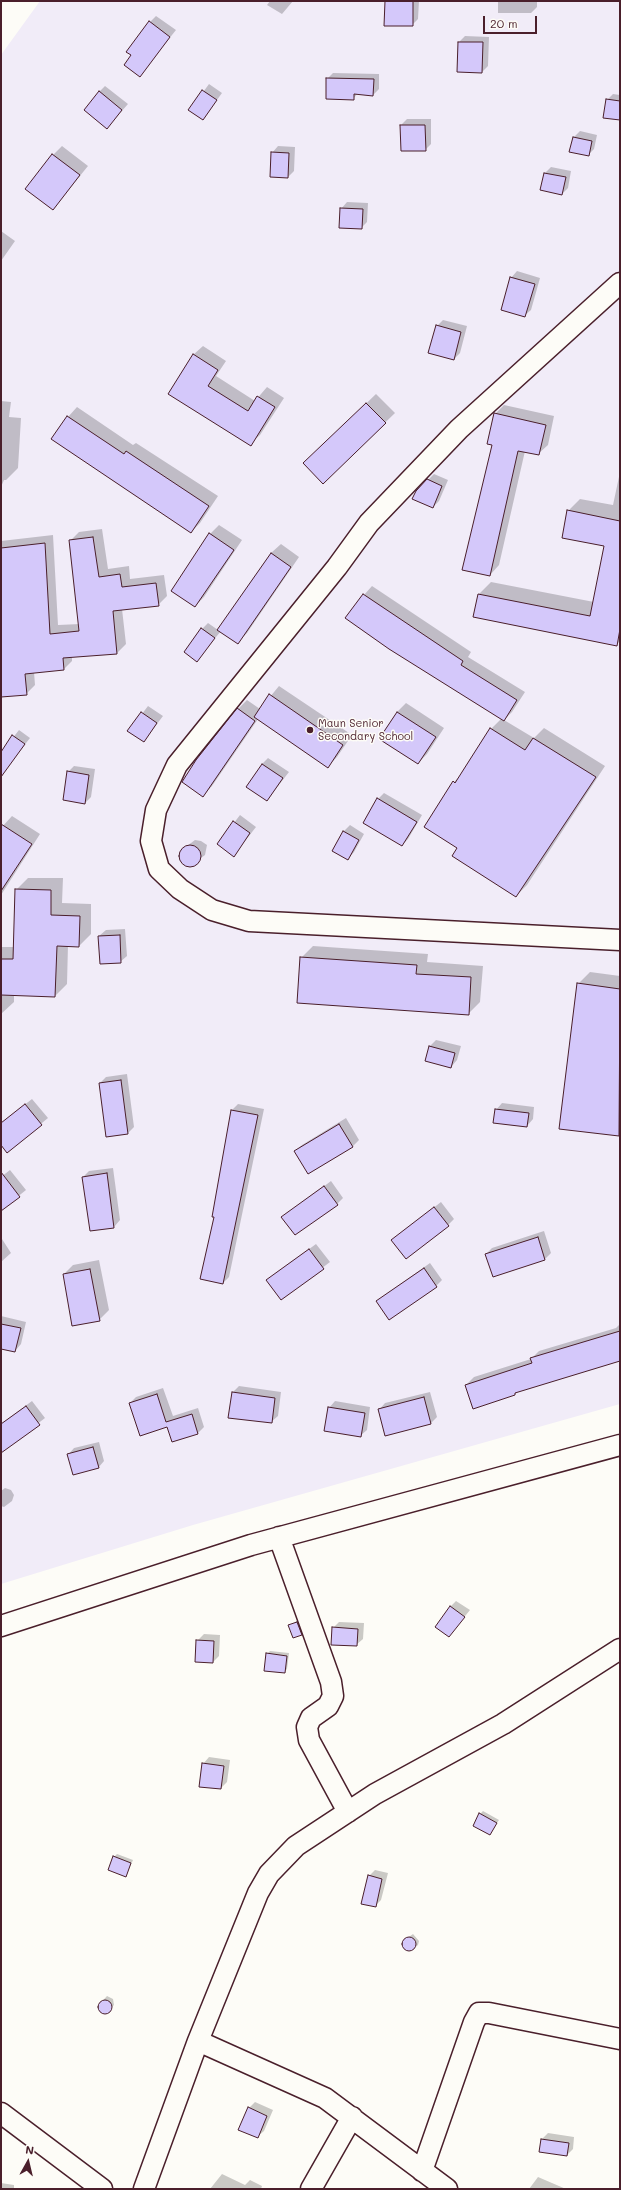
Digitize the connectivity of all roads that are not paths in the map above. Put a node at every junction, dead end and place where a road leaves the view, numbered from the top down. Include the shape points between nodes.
1 (620, 283) edge
2 (620, 940) edge
3 (620, 1445) edge
4 (279, 1537) junction
5 (1, 1626) edge
6 (620, 1649) edge
7 (348, 1812) junction
8 (620, 2039) edge
9 (198, 2041) junction
10 (1, 2113) edge
11 (352, 2117) junction
12 (422, 2172) junction
13 (102, 2189) edge
14 (144, 2189) edge
15 (311, 2189) edge
16 (447, 2189) edge

1 - 2 street via 459,429 369,523 323,585 178,765 156,810 151,841 160,869 180,889 212,910 249,921
3 - 4 street
4 - 5 street
4 - 7 street via 331,1682 333,1696 328,1706 310,1718 307,1727 309,1740
6 - 7 street via 503,1724 375,1794
7 - 9 street via 296,1846 269,1874 258,1894
8 - 12 street via 479,2013
9 - 11 street via 325,2098
9 - 14 street
10 - 13 street
11 - 12 street
11 - 15 street
12 - 16 street

